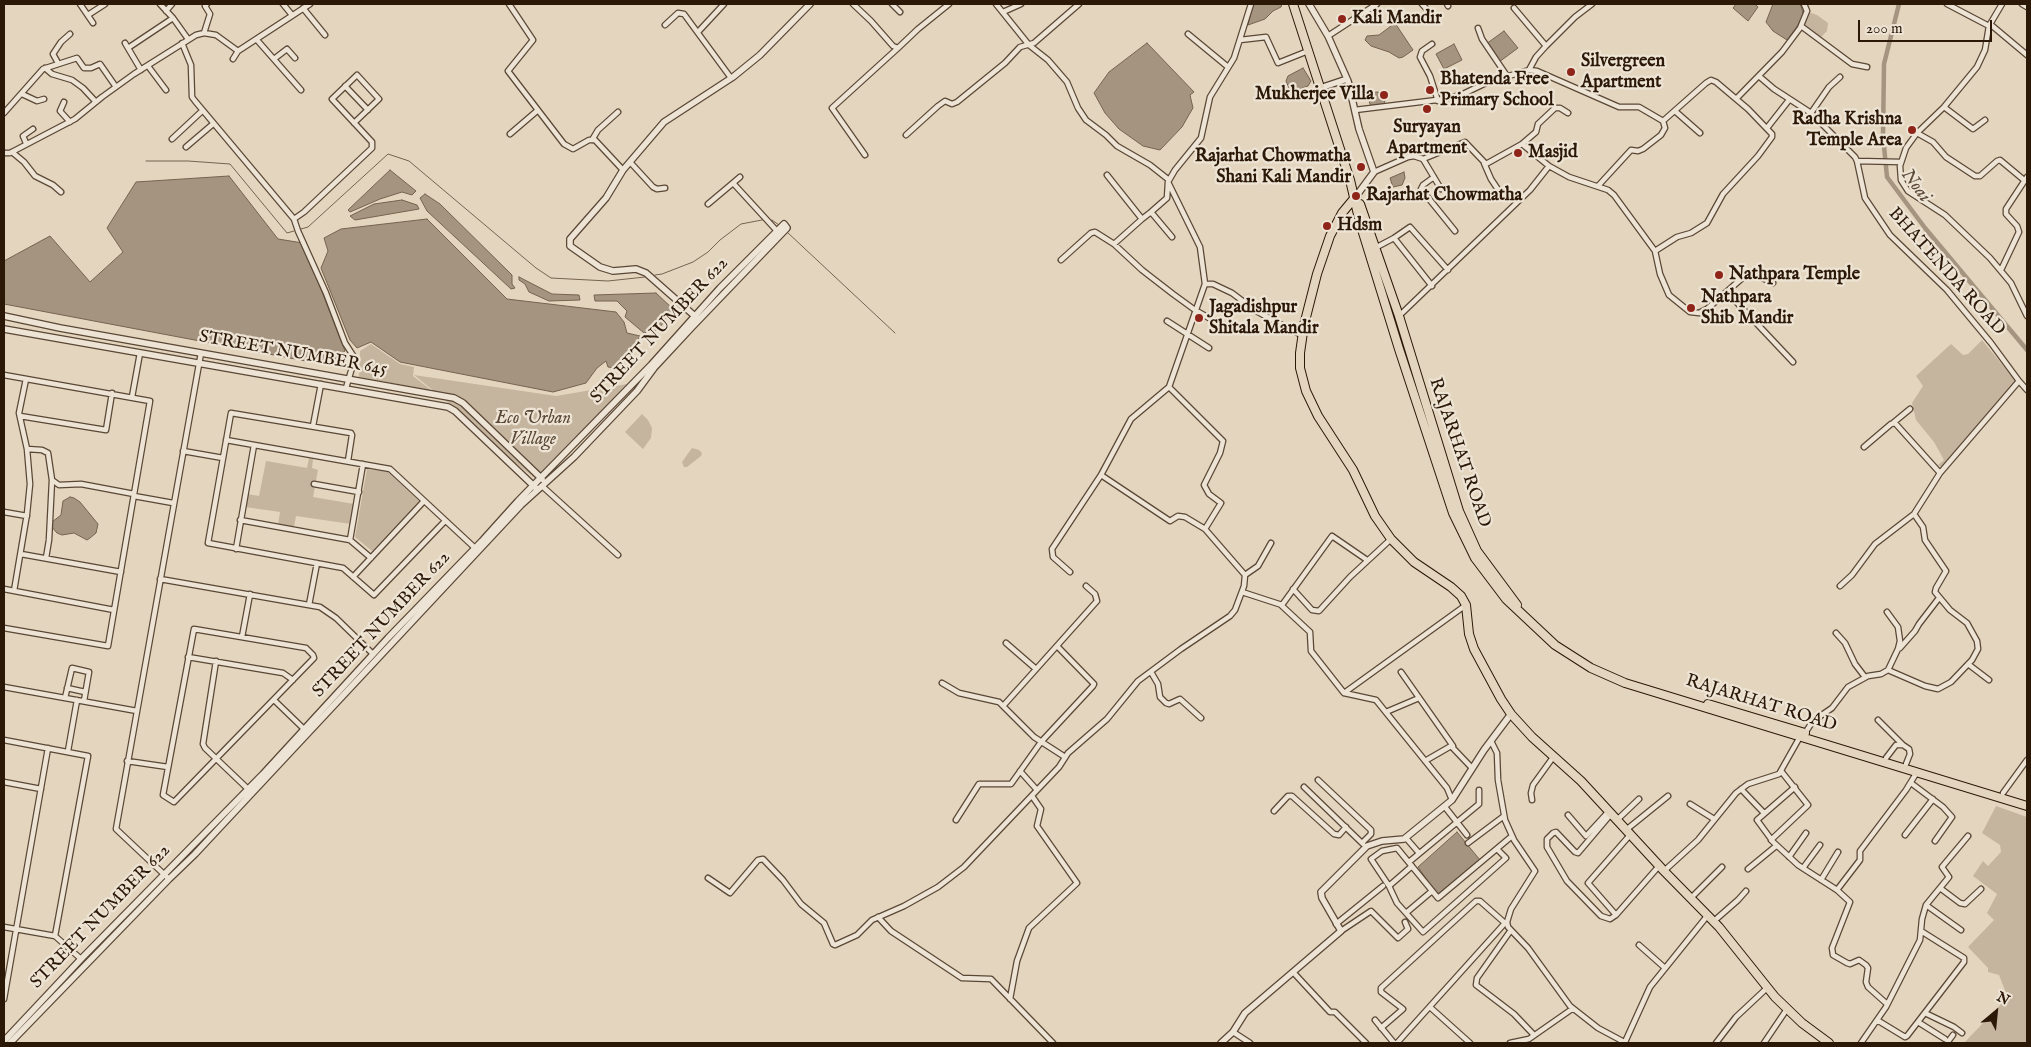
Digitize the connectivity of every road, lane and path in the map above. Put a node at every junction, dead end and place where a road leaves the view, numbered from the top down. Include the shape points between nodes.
1 (80, 4) edge
2 (105, 4) edge
3 (160, 4) edge
4 (172, 4) edge
5 (207, 4) edge
6 (283, 4) edge
7 (310, 4) edge
8 (509, 4) edge
9 (724, 4) edge
10 (810, 4) edge
11 (853, 4) edge
12 (892, 4) edge
13 (938, 4) edge
14 (949, 4) edge
15 (996, 4) edge
16 (1021, 4) edge
17 (1079, 4) edge
18 (1251, 4) edge
19 (1295, 4) edge
20 (1309, 4) edge
21 (1422, 4) edge
22 (1584, 4) edge
23 (1592, 4) edge
24 (1804, 4) edge
25 (1947, 4) edge
26 (2002, 4) edge
27 (2022, 4) edge
28 (1374, 5) edge
29 (2027, 7) edge
30 (303, 8) junction
31 (1514, 8) dead end
32 (1588, 8) junction
33 (943, 9) junction
34 (166, 11) junction
35 (900, 12) dead end
36 (1003, 12) junction
37 (1431, 14) dead end
38 (88, 15) junction
39 (292, 16) junction
40 (173, 18) junction
41 (93, 23) dead end
42 (665, 25) dead end
43 (1990, 25) junction
44 (1801, 26) junction
45 (1478, 28) dead end
46 (698, 32) junction
47 (204, 33) junction
48 (70, 34) dead end
49 (1188, 34) dead end
50 (325, 35) dead end
51 (1328, 36) junction
52 (188, 39) junction
53 (256, 40) junction
54 (1240, 40) junction
55 (125, 43) dead end
56 (182, 43) junction
57 (1432, 44) dead end
58 (1029, 45) junction
59 (1546, 46) junction
60 (128, 48) junction
61 (898, 48) junction
62 (238, 51) junction
63 (1308, 51) junction
64 (2027, 55) edge
65 (295, 58) dead end
66 (234, 59) dead end
67 (274, 59) junction
68 (58, 63) junction
69 (148, 66) junction
70 (1228, 67) junction
71 (1867, 67) dead end
72 (45, 68) junction
73 (141, 70) junction
74 (1528, 70) junction
75 (1507, 76) junction
76 (1760, 76) junction
77 (1840, 77) dead end
78 (731, 78) junction
79 (1347, 79) junction
80 (345, 86) junction
81 (116, 87) junction
82 (1323, 88) junction
83 (166, 90) dead end
84 (301, 90) dead end
85 (22, 94) junction
86 (44, 99) dead end
87 (1736, 99) junction
88 (1789, 100) junction
89 (1438, 101) junction
90 (64, 102) dead end
91 (96, 102) junction
92 (1944, 106) junction
93 (368, 110) junction
94 (538, 110) junction
95 (1355, 110) junction
96 (202, 111) junction
97 (1675, 111) junction
98 (618, 112) dead end
99 (4, 113) edge
100 (1811, 113) junction
101 (1568, 114) dead end
102 (1985, 120) dead end
103 (1663, 121) junction
104 (70, 122) junction
105 (354, 123) junction
106 (213, 124) junction
107 (33, 128) dead end
108 (1767, 128) junction
109 (1700, 133) dead end
110 (1917, 133) junction
111 (510, 134) dead end
112 (906, 135) dead end
113 (172, 139) dead end
114 (592, 140) junction
115 (26, 143) junction
116 (1522, 144) junction
117 (186, 147) dead end
118 (12, 152) junction
119 (5, 153) edge
120 (866, 155) dead end
121 (4, 159) edge
122 (1423, 159) junction
123 (1857, 161) junction
124 (630, 162) junction
125 (1901, 162) junction
126 (1484, 164) junction
127 (1549, 166) junction
128 (623, 170) junction
129 (1374, 172) junction
130 (1106, 175) dead end
131 (740, 177) dead end
132 (1434, 177) junction
133 (2026, 179) edge
134 (1169, 181) junction
135 (733, 183) junction
136 (1598, 186) junction
137 (665, 188) dead end
138 (1441, 189) dead end
139 (61, 192) dead end
140 (1501, 194) dead end
141 (1356, 196) junction
142 (708, 204) dead end
143 (1151, 212) junction
144 (294, 219) junction
145 (1142, 219) junction
146 (777, 231) junction
147 (1455, 231) dead end
148 (1172, 237) dead end
149 (1394, 238) junction
150 (1114, 244) junction
151 (1372, 249) junction
152 (1655, 251) junction
153 (749, 259) junction
154 (1061, 260) dead end
155 (754, 264) junction
156 (1448, 270) junction
157 (2001, 270) junction
158 (1774, 283) dead end
159 (1205, 284) junction
160 (1432, 286) junction
161 (1727, 292) junction
162 (1195, 310) junction
163 (4, 316) edge
164 (1399, 316) junction
165 (2027, 316) edge
166 (696, 318) junction
167 (1167, 321) dead end
168 (1223, 326) dead end
169 (4, 329) edge
170 (1188, 334) junction
171 (1303, 336) junction
172 (1209, 348) dead end
173 (140, 353) junction
174 (200, 353) junction
175 (1793, 362) dead end
176 (198, 363) junction
177 (4, 375) edge
178 (26, 378) junction
179 (350, 379) junction
180 (2018, 381) junction
181 (321, 384) junction
182 (346, 388) junction
183 (1169, 388) junction
184 (2027, 390) edge
185 (112, 393) junction
186 (132, 397) junction
187 (1910, 409) dead end
188 (20, 416) junction
189 (1893, 423) junction
190 (313, 426) junction
191 (226, 440) junction
192 (254, 445) junction
193 (1864, 447) dead end
194 (27, 449) junction
195 (183, 451) junction
196 (223, 458) junction
197 (348, 461) junction
198 (364, 464) junction
199 (1940, 473) junction
200 (1101, 474) junction
201 (52, 480) junction
202 (314, 484) dead end
203 (540, 484) junction
204 (358, 492) junction
205 (134, 495) junction
206 (424, 501) junction
207 (173, 503) junction
208 (4, 512) edge
209 (1914, 514) junction
210 (27, 516) junction
211 (240, 520) junction
212 (445, 521) junction
213 (1205, 529) junction
214 (1391, 539) junction
215 (350, 540) junction
216 (1272, 543) dead end
217 (475, 548) junction
218 (236, 549) junction
219 (21, 554) junction
220 (618, 555) dead end
221 (46, 558) junction
222 (371, 558) junction
223 (1367, 560) junction
224 (317, 563) junction
225 (121, 572) junction
226 (1070, 572) dead end
227 (1245, 575) junction
228 (354, 577) junction
229 (160, 579) junction
230 (1086, 586) dead end
231 (1840, 586) dead end
232 (4, 589) edge
233 (1293, 589) junction
234 (14, 591) junction
235 (1242, 592) junction
236 (250, 594) junction
237 (1939, 598) junction
238 (309, 605) junction
239 (1281, 605) junction
240 (1466, 605) junction
241 (114, 610) junction
242 (1887, 612) dead end
243 (4, 628) edge
244 (1836, 633) dead end
245 (242, 637) junction
246 (1006, 643) dead end
247 (1057, 646) junction
248 (1898, 649) junction
249 (373, 654) junction
250 (188, 657) junction
251 (216, 661) junction
252 (1968, 664) junction
253 (1036, 669) junction
254 (1888, 670) junction
255 (1150, 672) junction
256 (1401, 672) dead end
257 (1865, 677) junction
258 (293, 680) junction
259 (1989, 680) dead end
260 (942, 683) dead end
261 (4, 687) edge
262 (67, 688) junction
263 (85, 692) junction
264 (1344, 693) junction
265 (65, 698) junction
266 (1419, 698) junction
267 (77, 700) junction
268 (274, 700) junction
269 (84, 701) junction
270 (1004, 705) junction
271 (137, 711) junction
272 (1386, 712) junction
273 (1511, 714) junction
274 (1201, 718) dead end
275 (1878, 720) dead end
276 (304, 729) junction
277 (1803, 734) junction
278 (4, 740) edge
279 (1490, 741) junction
280 (1041, 742) junction
281 (1902, 745) junction
282 (1453, 746) junction
283 (48, 748) junction
284 (68, 751) junction
285 (1554, 756) junction
286 (1065, 757) junction
287 (1886, 758) junction
288 (127, 760) junction
289 (217, 760) junction
290 (2027, 760) edge
291 (1425, 761) junction
292 (1906, 764) junction
293 (168, 767) junction
294 (1472, 768) junction
295 (1020, 771) junction
296 (1782, 771) junction
297 (1917, 772) junction
298 (1318, 780) dead end
299 (4, 782) edge
300 (1911, 783) junction
301 (1304, 787) dead end
302 (1795, 787) junction
303 (41, 789) junction
304 (248, 789) junction
305 (1741, 789) junction
306 (1038, 790) junction
307 (1479, 790) dead end
308 (2003, 793) junction
309 (1032, 796) junction
310 (1668, 796) dead end
311 (1639, 799) dead end
312 (1452, 800) junction
313 (1532, 800) dead end
314 (1933, 800) junction
315 (2027, 800) edge
316 (1690, 804) dead end
317 (2027, 806) edge
318 (1444, 807) junction
319 (1274, 812) dead end
320 (1764, 813) junction
321 (1568, 815) dead end
322 (1612, 815) junction
323 (1504, 816) junction
324 (1714, 819) junction
325 (956, 820) dead end
326 (1457, 822) junction
327 (1346, 827) junction
328 (1628, 832) junction
329 (1806, 833) dead end
330 (1467, 835) dead end
331 (1905, 835) dead end
332 (1512, 836) junction
333 (1968, 836) dead end
334 (1406, 838) junction
335 (1771, 839) junction
336 (1935, 841) dead end
337 (1468, 843) dead end
338 (1364, 845) junction
339 (1820, 845) dead end
340 (1776, 846) junction
341 (1497, 849) junction
342 (1838, 852) dead end
343 (1420, 853) junction
344 (1789, 857) junction
345 (1410, 864) junction
346 (1722, 867) dead end
347 (1803, 868) junction
348 (1662, 869) junction
349 (1748, 869) dead end
350 (166, 876) junction
351 (708, 878) dead end
352 (1821, 880) junction
353 (1382, 886) dead end
354 (1389, 886) junction
355 (1940, 888) junction
356 (1981, 889) dead end
357 (1746, 890) dead end
358 (1837, 890) junction
359 (1432, 891) junction
360 (1691, 898) junction
361 (1926, 905) junction
362 (1406, 913) junction
363 (1616, 915) junction
364 (878, 917) junction
365 (1711, 918) junction
366 (1405, 922) dead end
367 (1336, 924) junction
368 (1506, 924) junction
369 (4, 926) edge
370 (16, 929) junction
371 (1511, 930) junction
372 (1961, 930) dead end
373 (1341, 931) junction
374 (1921, 932) junction
375 (55, 936) junction
376 (1639, 945) dead end
377 (81, 959) junction
378 (4, 962) edge
379 (10, 963) junction
380 (1665, 968) junction
381 (1293, 972) junction
382 (1767, 988) junction
383 (4, 999) edge
384 (1010, 999) junction
385 (1887, 1004) junction
386 (1431, 1008) junction
387 (1572, 1009) junction
388 (1787, 1009) junction
389 (1925, 1013) junction
390 (1375, 1020) dead end
391 (1877, 1020) junction
392 (1918, 1022) junction
393 (1381, 1028) junction
394 (1233, 1032) junction
395 (1962, 1033) dead end
396 (1534, 1035) junction
397 (1953, 1036) dead end
398 (4, 1041) edge
399 (1946, 1041) edge
400 (1527, 1042) edge
401 (10, 1043) edge
402 (1053, 1043) edge
403 (1221, 1043) edge
404 (1250, 1043) edge
405 (1366, 1043) edge
406 (1396, 1043) edge
407 (1470, 1043) edge
408 (1510, 1043) edge
409 (1625, 1043) edge
410 (1716, 1043) edge
411 (1764, 1043) edge
412 (1829, 1043) edge
413 (1863, 1043) edge

1 - 38 street
2 - 38 street
3 - 34 street
4 - 34 street
5 - 47 street via 210,14
6 - 39 street
7 - 30 street
8 - 94 street via 533,40 508,71
9 - 46 street
10 - 78 street via 760,55
11 - 61 street
12 - 35 street
13 - 33 street
14 - 33 street
15 - 36 street
16 - 36 street
17 - 58 street
18 - 54 street
19 - 63 main road
19 - 82 main road
20 - 51 street
21 - 37 street
22 - 32 street
23 - 32 street
24 - 44 street via 1806,11
25 - 43 street
26 - 43 street
27 - 29 street
28 - 51 street
30 - 39 street
30 - 50 street
31 - 59 street
32 - 59 street
33 - 61 street
34 - 40 street
36 - 58 street
38 - 41 street
39 - 53 street
40 - 52 street
40 - 60 street
42 - 46 street via 681,12
43 - 64 street
43 - 92 street via 1982,58 1968,80
44 - 71 street via 1852,64
44 - 76 street
45 - 75 street
46 - 78 street
47 - 52 street
47 - 62 street via 216,35
48 - 68 street via 52,54
49 - 70 street
51 - 79 street
52 - 56 street
53 - 62 street
53 - 67 street
54 - 63 street via 1266,37 1278,63
54 - 70 street
55 - 60 street
56 - 69 street
56 - 96 street via 191,65 192,97
57 - 89 street via 1422,51 1420,57
58 - 112 street via 1020,47 957,102 945,101 938,106
58 - 134 street via 1048,60 1067,82 1078,108 1090,124
59 - 74 street
60 - 73 street
61 - 120 street via 832,108
62 - 66 street
63 - 141 main road
65 - 67 street via 286,49
67 - 84 street
68 - 72 street
68 - 81 street via 78,58 84,68 99,64
69 - 73 street
69 - 83 street
70 - 134 street via 1208,103 1201,138
72 - 85 street
72 - 91 street via 52,74 72,80
73 - 81 street
74 - 75 street
74 - 103 street via 1619,107 1639,107
75 - 89 street
76 - 87 street
76 - 88 street
77 - 100 street
78 - 124 street via 670,117
79 - 82 street
79 - 95 street
80 - 93 street
80 - 93 street via 357,75 379,99
80 - 105 street via 332,99
81 - 91 street
82 - 141 main road
85 - 86 street via 37,101
85 - 99 street
87 - 97 street via 1711,80
87 - 108 street
88 - 100 street
88 - 108 street
89 - 95 street
90 - 104 street via 60,111
91 - 104 street
92 - 102 street via 1972,129
92 - 110 street
93 - 105 street
94 - 111 street
94 - 114 street via 569,149
95 - 129 street
96 - 106 street
96 - 113 street
97 - 103 street
97 - 109 street
98 - 114 street
100 - 123 street
101 - 116 street via 1555,108
103 - 136 street via 1665,128 1661,135 1643,149 1630,150
104 - 115 street
105 - 144 street via 372,142 372,148
106 - 117 street
106 - 144 street
107 - 115 street via 23,136
108 - 152 street via 1772,137 1723,194 1709,221
110 - 125 street
110 - 133 street via 1974,176 1980,176 2000,160
114 - 128 street via 598,142
115 - 118 street
116 - 126 street
116 - 127 street
118 - 119 street
118 - 139 street via 36,177 53,184
119 - 121 street
122 - 126 street via 1465,142
122 - 129 street via 1408,156
122 - 132 street
123 - 125 street
123 - 180 street, BHATENDA ROAD via 1865,198 1890,235 1947,290
124 - 128 street
124 - 137 street via 651,186
125 - 157 street via 1901,180 1908,191 1958,226
126 - 140 street
127 - 136 street via 1569,177
127 - 156 street via 1530,190
128 - 166 street via 606,198 572,235 569,244 600,267 641,270
129 - 141 street
130 - 145 street
131 - 135 street
132 - 138 street
132 - 147 street via 1421,189
133 - 157 street via 2006,209 2019,232
134 - 143 street via 1167,198
134 - 159 street via 1200,247
135 - 142 street
135 - 146 street
136 - 152 street via 1621,202
141 - 151 main road via 1360,223
141 - 171 main road via 1336,221 1326,247 1314,283
143 - 145 street
143 - 148 street
144 - 179 street via 354,357
145 - 150 street
146 - 153 street, STREET NUMBER 622
146 - 155 street, STREET NUMBER 622 via 784,224 788,228
149 - 151 street
149 - 156 street via 1410,227
149 - 160 street
150 - 154 street via 1091,232
150 - 162 street
151 - 164 main road, RAJARHAT ROAD
151 - 277 main road via 1452,513 1499,592 1555,646 1598,672 1641,688
152 - 161 street via 1667,292 1690,312 1699,313 1707,309
153 - 155 street
153 - 166 street, STREET NUMBER 622
155 - 166 street, STREET NUMBER 622
156 - 160 street
157 - 165 street
158 - 161 street via 1749,273
159 - 162 street
159 - 171 street via 1213,284 1232,293 1256,311
160 - 164 street
161 - 175 street
162 - 168 street
162 - 170 street
163 - 174 street, STREET NUMBER 645
164 - 277 main road, RAJARHAT ROAD via 1459,511 1477,551 1519,607 1559,643 1594,665
166 - 203 street, STREET NUMBER 622
167 - 170 street
169 - 173 street, STREET NUMBER 645
170 - 172 street
170 - 183 street
171 - 214 main road via 1300,368 1310,399
173 - 176 street, STREET NUMBER 645
173 - 186 street
174 - 176 street
174 - 179 street, STREET NUMBER 645
176 - 181 street, STREET NUMBER 645
176 - 195 street
177 - 178 street
178 - 185 street
178 - 188 street
179 - 182 street
179 - 203 street, STREET NUMBER 645 via 458,400
180 - 184 street, BHATENDA ROAD
180 - 199 street
181 - 182 street, STREET NUMBER 645
181 - 190 street
182 - 203 street, STREET NUMBER 645 via 448,407
183 - 200 street via 1130,418
183 - 213 street via 1222,442 1204,485 1209,494 1221,503
185 - 186 street
185 - 188 street via 106,430
186 - 205 street via 150,401
187 - 189 street
188 - 194 street
189 - 193 street
189 - 199 street
190 - 191 street via 231,413
190 - 197 street via 352,434
191 - 192 street
191 - 196 street
192 - 197 street
192 - 211 street
194 - 201 street via 48,453
194 - 210 street via 30,484
195 - 196 street
195 - 207 street
196 - 218 street via 208,542
197 - 198 street
198 - 204 street
198 - 206 street via 390,469
199 - 209 street
200 - 213 street via 1170,521 1178,516 1185,517
200 - 226 street via 1052,551 1053,557
201 - 205 street via 61,486 81,484
201 - 221 street
202 - 204 street
203 - 217 street, STREET NUMBER 622
203 - 220 street
203 - 350 street, STREET NUMBER 622 via 195,854
204 - 215 street
205 - 207 street
205 - 225 street
206 - 212 street
206 - 222 street
207 - 229 street
208 - 210 street
209 - 231 street via 1884,536
209 - 237 street via 1923,527 1925,540 1946,571 1936,588
210 - 219 street
211 - 215 street
211 - 218 street
212 - 217 street
212 - 228 street via 374,594
213 - 227 street
214 - 223 street
214 - 240 main road via 1414,562 1457,592
215 - 222 street
216 - 227 street via 1258,566
217 - 249 street, STREET NUMBER 622
218 - 224 street
219 - 221 street
219 - 234 street
221 - 225 street
222 - 228 street
223 - 233 street via 1319,611 1312,610
223 - 233 street via 1330,536
224 - 228 street via 343,568
224 - 238 street
225 - 241 street
227 - 235 street
229 - 236 street
229 - 271 street
230 - 247 street via 1095,594 1097,601
232 - 234 street
233 - 239 street
234 - 241 street
235 - 239 street
235 - 255 street via 1232,614
236 - 238 street
236 - 245 street
237 - 248 street via 1916,631
237 - 252 street via 1968,623 1977,641 1978,649
238 - 249 street via 330,613
239 - 264 street via 1310,632 1311,651
240 - 264 street
240 - 273 main road via 1474,649
241 - 243 street via 107,647
242 - 248 street via 1900,633
244 - 257 street via 1845,642
245 - 250 street via 194,629
245 - 258 street via 310,651 314,658
246 - 253 street
247 - 253 street
247 - 280 street via 1094,685
248 - 254 street
249 - 276 street, STREET NUMBER 622
250 - 251 street
250 - 293 street
251 - 258 street via 283,673
251 - 289 street via 203,744
252 - 254 street via 1947,685 1938,689
252 - 259 street
253 - 270 street
254 - 257 street
255 - 274 street via 1158,684 1160,698 1166,704 1180,699
255 - 286 street
256 - 266 street
257 - 277 street via 1844,690 1832,708 1813,721
258 - 268 street
260 - 270 street via 959,692
261 - 265 street
262 - 263 street
262 - 263 street via 72,668 88,672
262 - 265 street
263 - 269 street
264 - 272 street via 1376,700
265 - 267 street
266 - 272 street
266 - 282 street
267 - 269 street
267 - 284 street
268 - 276 street
268 - 289 street
269 - 271 street
270 - 280 street
271 - 288 street
272 - 291 street
273 - 279 street
273 - 285 main road
275 - 281 street
276 - 304 street, STREET NUMBER 622
277 - 287 main road, RAJARHAT ROAD
277 - 296 street
277 - 297 main road
278 - 283 street
279 - 294 street
279 - 323 street via 1497,752
280 - 286 street
280 - 295 street
281 - 287 street via 1896,745
281 - 292 street via 1909,749
282 - 291 street
282 - 294 street
283 - 284 street
283 - 303 street
284 - 375 street via 87,754 88,757
285 - 313 street via 1533,785
285 - 322 main road
286 - 306 street
287 - 292 main road, RAJARHAT ROAD
288 - 293 street
288 - 350 street via 116,829
289 - 293 street via 176,802 163,795
289 - 304 street
290 - 308 street
291 - 312 street via 1447,788
292 - 308 main road, RAJARHAT ROAD
294 - 312 street
295 - 306 street
295 - 325 street via 1010,785 979,784
296 - 302 street
296 - 305 street
297 - 300 street
297 - 317 main road
298 - 338 street via 1371,830 1372,834
299 - 303 street
300 - 314 street
300 - 358 street via 1860,851 1860,860
301 - 327 street
302 - 320 street
302 - 335 street via 1808,805
303 - 370 street
304 - 350 street, STREET NUMBER 622
305 - 320 street
305 - 324 street
306 - 309 street
307 - 326 street via 1479,804
308 - 315 main road, RAJARHAT ROAD
309 - 364 street via 958,872 922,896
309 - 384 street via 1041,808 1037,826 1076,883 1030,928 1017,961
310 - 328 street
311 - 322 street
312 - 318 street
314 - 331 street
314 - 336 street via 1952,817
316 - 324 street
318 - 326 street
318 - 334 street
319 - 327 street via 1288,796 1292,796 1334,834 1339,835
320 - 335 street via 1758,823
321 - 322 street via 1586,836
322 - 328 main road
322 - 363 street via 1578,853 1556,832 1545,843 1560,871 1580,895 1601,916 1610,918
323 - 332 street
323 - 337 street
324 - 348 street via 1698,840
326 - 330 street
326 - 343 street
327 - 338 street
328 - 348 main road
328 - 363 street via 1588,883
329 - 344 street
332 - 341 street
332 - 368 street via 1535,871
333 - 355 street via 1942,867 1949,877
334 - 338 street
334 - 343 street
335 - 340 street
338 - 367 street via 1321,892
339 - 347 street
340 - 344 street
340 - 349 street
341 - 359 street via 1438,898
341 - 362 street via 1506,858 1424,932
342 - 352 street
343 - 345 street
344 - 347 street
345 - 354 street
345 - 354 street via 1397,848 1382,851 1371,859
345 - 359 street
346 - 360 street
347 - 352 street
348 - 360 main road
348 - 363 street
350 - 377 street, STREET NUMBER 622
350 - 401 street
351 - 364 street via 730,893 758,860 763,859 801,904 824,923 835,945 857,934
352 - 358 street
353 - 367 street
354 - 362 street
355 - 356 street via 1965,904
355 - 361 street
357 - 365 street via 1738,900
358 - 385 street via 1849,900 1850,905 1832,948 1833,955 1846,964 1859,960 1866,964 1868,987
359 - 362 street
360 - 365 main road
361 - 372 street
361 - 374 street
364 - 384 street via 890,931 962,978 991,980
365 - 380 street
365 - 382 main road
366 - 373 street via 1408,928 1398,938 1371,911
367 - 373 street
368 - 371 street
368 - 386 street
368 - 393 street via 1476,901 1381,988 1381,992 1403,1009
369 - 370 street
370 - 375 street
370 - 379 street
371 - 387 street
371 - 396 street via 1477,978 1476,985 1514,1014
373 - 381 street
374 - 385 street via 1920,940
374 - 389 street via 1965,960
375 - 377 street
376 - 380 street
377 - 398 street, STREET NUMBER 622
378 - 379 street
379 - 383 street
380 - 409 street via 1650,987
381 - 394 street via 1245,1013
381 - 405 street via 1330,1012 1335,1012
382 - 388 main road
382 - 410 street via 1736,1017
384 - 402 street
385 - 391 street
386 - 406 street
386 - 407 street
387 - 396 street
387 - 409 street
388 - 411 street
388 - 412 main road
389 - 392 street
389 - 395 street
390 - 393 street
391 - 392 street via 1905,1037
391 - 413 street
392 - 399 street
393 - 406 street
394 - 403 street
394 - 404 street
396 - 400 street
397 - 399 street
400 - 408 street

